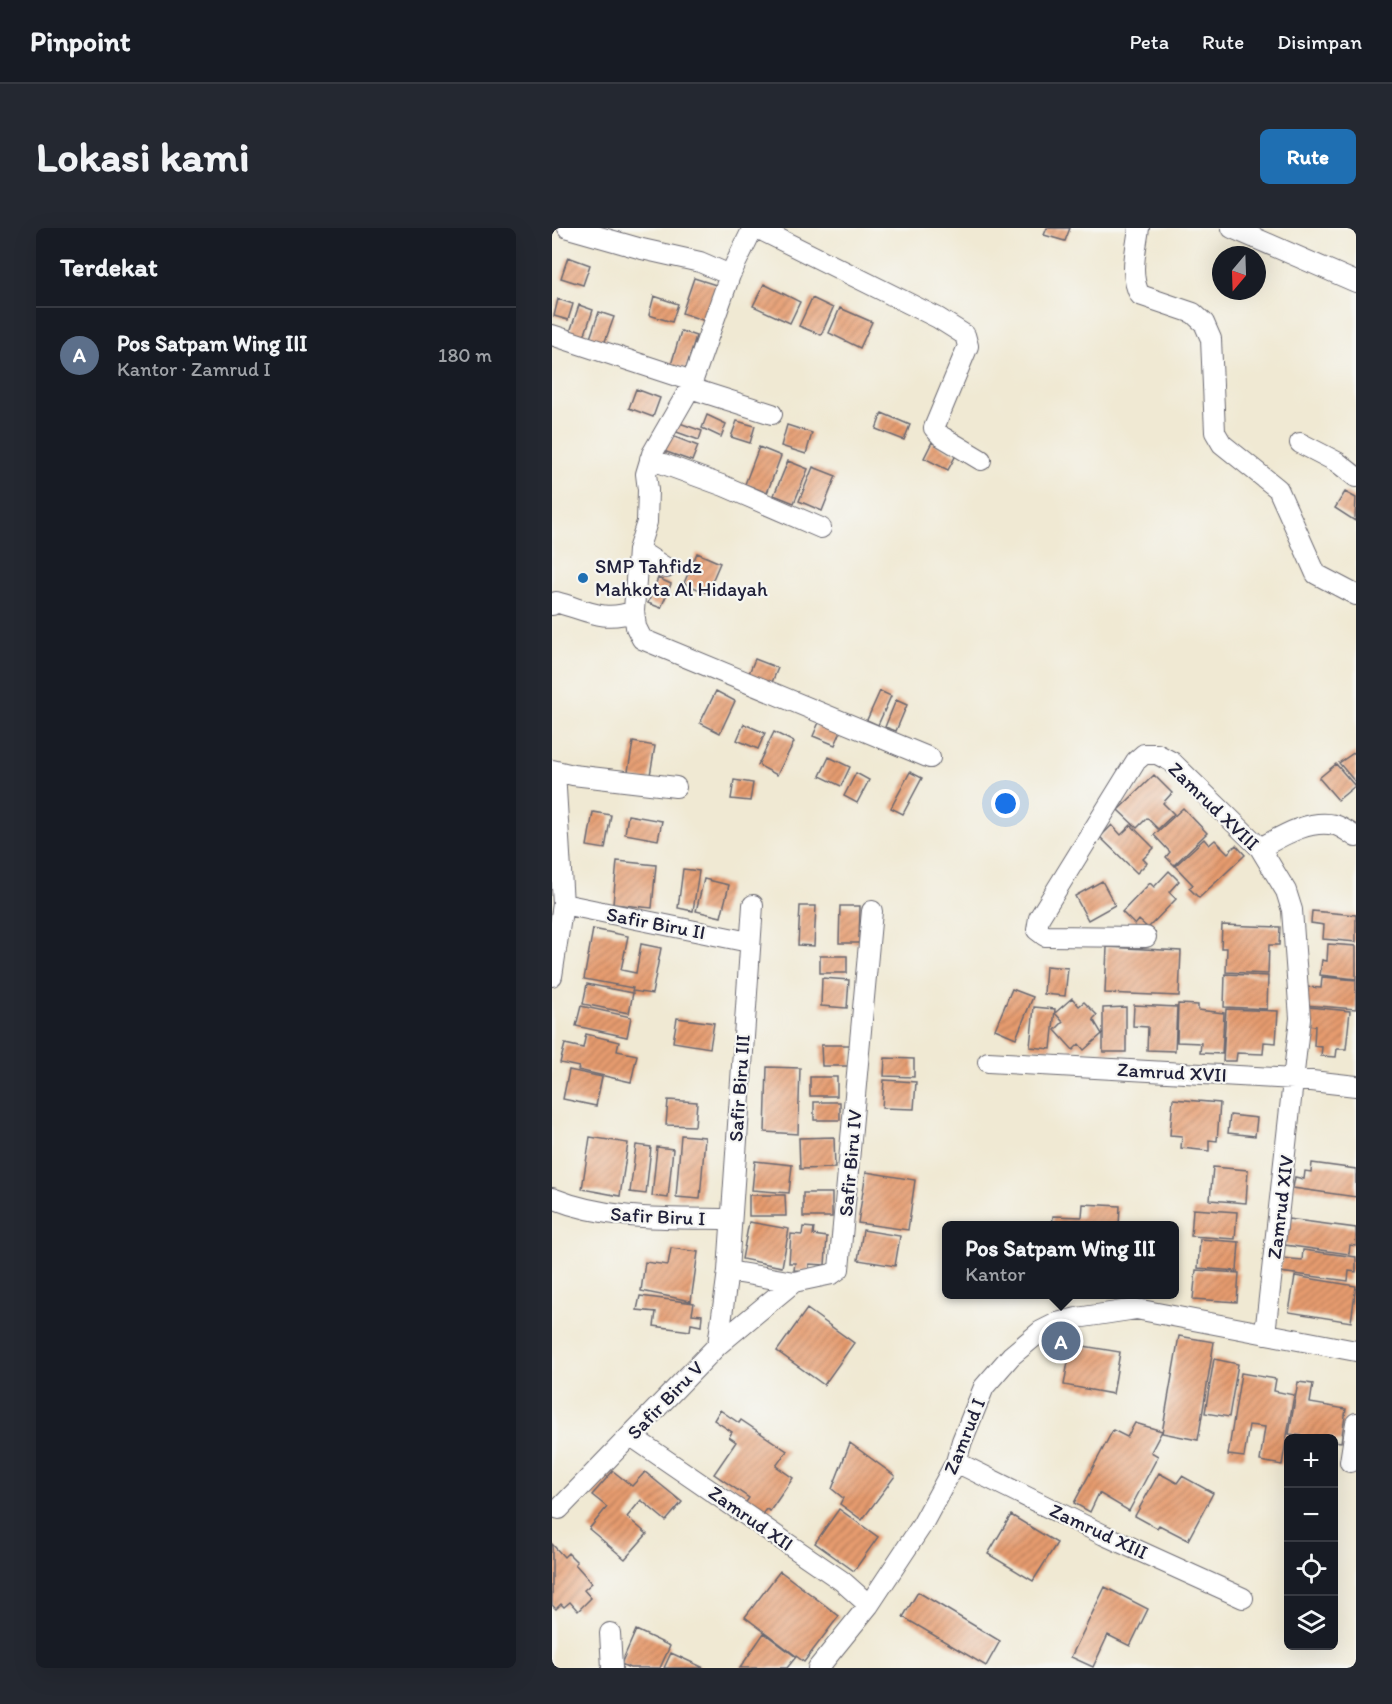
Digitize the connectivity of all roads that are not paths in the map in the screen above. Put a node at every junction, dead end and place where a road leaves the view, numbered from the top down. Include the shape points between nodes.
1 (568, 228) edge
2 (755, 228) edge
3 (1139, 228) edge
4 (1232, 228) edge
5 (730, 275) junction
6 (1356, 282) edge
7 (552, 335) edge
8 (691, 384) junction
9 (772, 414) dead end
10 (1300, 443) dead end
11 (650, 459) junction
12 (981, 460) dead end
13 (1356, 477) edge
14 (821, 528) dead end
15 (638, 550) junction
16 (666, 568) dead end
17 (1356, 595) edge
18 (552, 605) edge
19 (634, 611) junction
20 (930, 758) dead end
21 (554, 771) edge
22 (676, 787) dead end
23 (1356, 837) edge
24 (1260, 848) junction
25 (563, 904) junction
26 (753, 905) dead end
27 (872, 911) dead end
28 (1146, 938) dead end
29 (749, 942) junction
30 (552, 976) edge
31 (988, 1062) dead end
32 (1294, 1079) junction
33 (1356, 1086) edge
34 (552, 1198) edge
35 (731, 1219) junction
36 (728, 1271) junction
37 (794, 1282) junction
38 (1265, 1334) junction
39 (718, 1345) junction
40 (1356, 1351) edge
41 (1356, 1423) edge
42 (631, 1436) junction
43 (956, 1462) junction
44 (1350, 1462) dead end
45 (560, 1509) dead end
46 (1243, 1598) dead end
47 (869, 1605) junction
48 (610, 1633) dead end
49 (612, 1668) edge
50 (818, 1668) edge

1 - 5 street via 700,262
2 - 5 street
2 - 12 street via 965,335 967,349 934,428
3 - 17 street via 1135,285 1140,296 1193,314 1204,323 1211,339 1215,432 1221,444 1278,489 1316,574
4 - 6 street
5 - 8 street
7 - 8 street
8 - 9 street
8 - 11 street
10 - 13 street
11 - 14 street
11 - 15 street via 646,474 647,522
15 - 16 street
15 - 19 street
18 - 19 street via 556,602 600,616 619,617
19 - 20 street via 642,639
21 - 22 street
21 - 25 street
23 - 24 street via 1337,825 1316,824
24 - 28 street, Zamrud XVIII via 1172,762 1157,754 1144,754 1039,918 1037,930 1045,936
24 - 32 street, Zamrud XVIII via 1286,891 1292,910 1300,1018
25 - 29 street, Safir Biru II
25 - 30 street
26 - 29 street, Safir Biru III
27 - 37 street, Safir Biru IV via 840,1267 832,1274
29 - 35 street, Safir Biru III
31 - 32 street, Zamrud XVII
32 - 33 street, Zamrud XVII
32 - 38 street, Zamrud XIV
34 - 35 street, Safir Biru I via 627,1217
35 - 36 street, Safir Biru III
36 - 37 street
36 - 39 street, Safir Biru V
37 - 39 street, Safir Biru IV
38 - 40 street, Zamrud I
38 - 43 street, Zamrud I via 1136,1309 1057,1323 1011,1356 984,1387
39 - 42 street, Safir Biru V
41 - 44 street
42 - 45 street, Safir Biru V
42 - 47 street, Zamrud XII via 842,1581
43 - 46 street, Zamrud XIII
43 - 47 street, Zamrud I via 922,1525
47 - 50 street, Zamrud I
48 - 49 street

